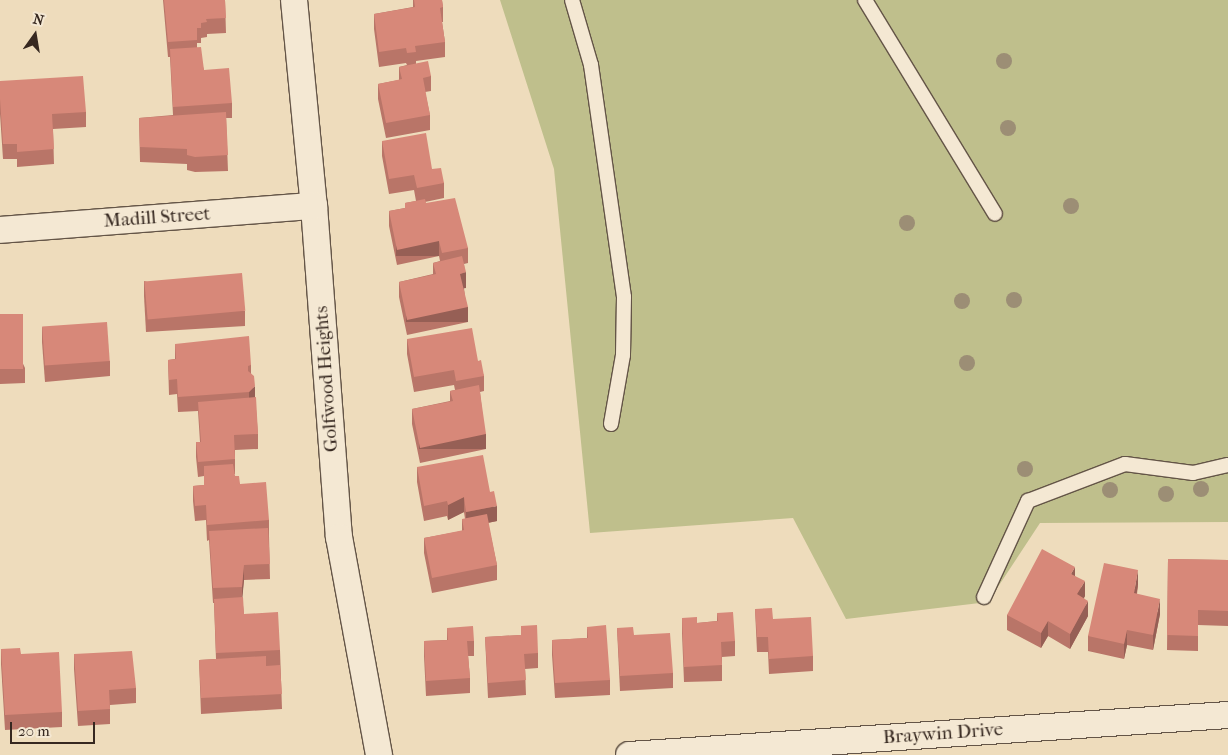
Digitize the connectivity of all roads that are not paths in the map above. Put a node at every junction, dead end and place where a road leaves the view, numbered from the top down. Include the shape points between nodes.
1 (294, 0) edge
2 (572, 0) edge
3 (864, 0) edge
4 (314, 206) junction
5 (995, 214) dead end
6 (0, 230) edge
7 (611, 424) dead end
8 (1228, 464) edge
9 (984, 597) dead end
10 (1228, 715) edge
11 (379, 755) edge
12 (629, 755) edge

1 - 4 street, Golfwood Heights
2 - 7 lane via 590,65 624,297 623,355
3 - 5 lane
4 - 6 street, Madill Street
4 - 11 street, Golfwood Heights via 339,537
8 - 9 lane via 1193,473 1126,464 1028,501
10 - 12 street, Braywin Drive

